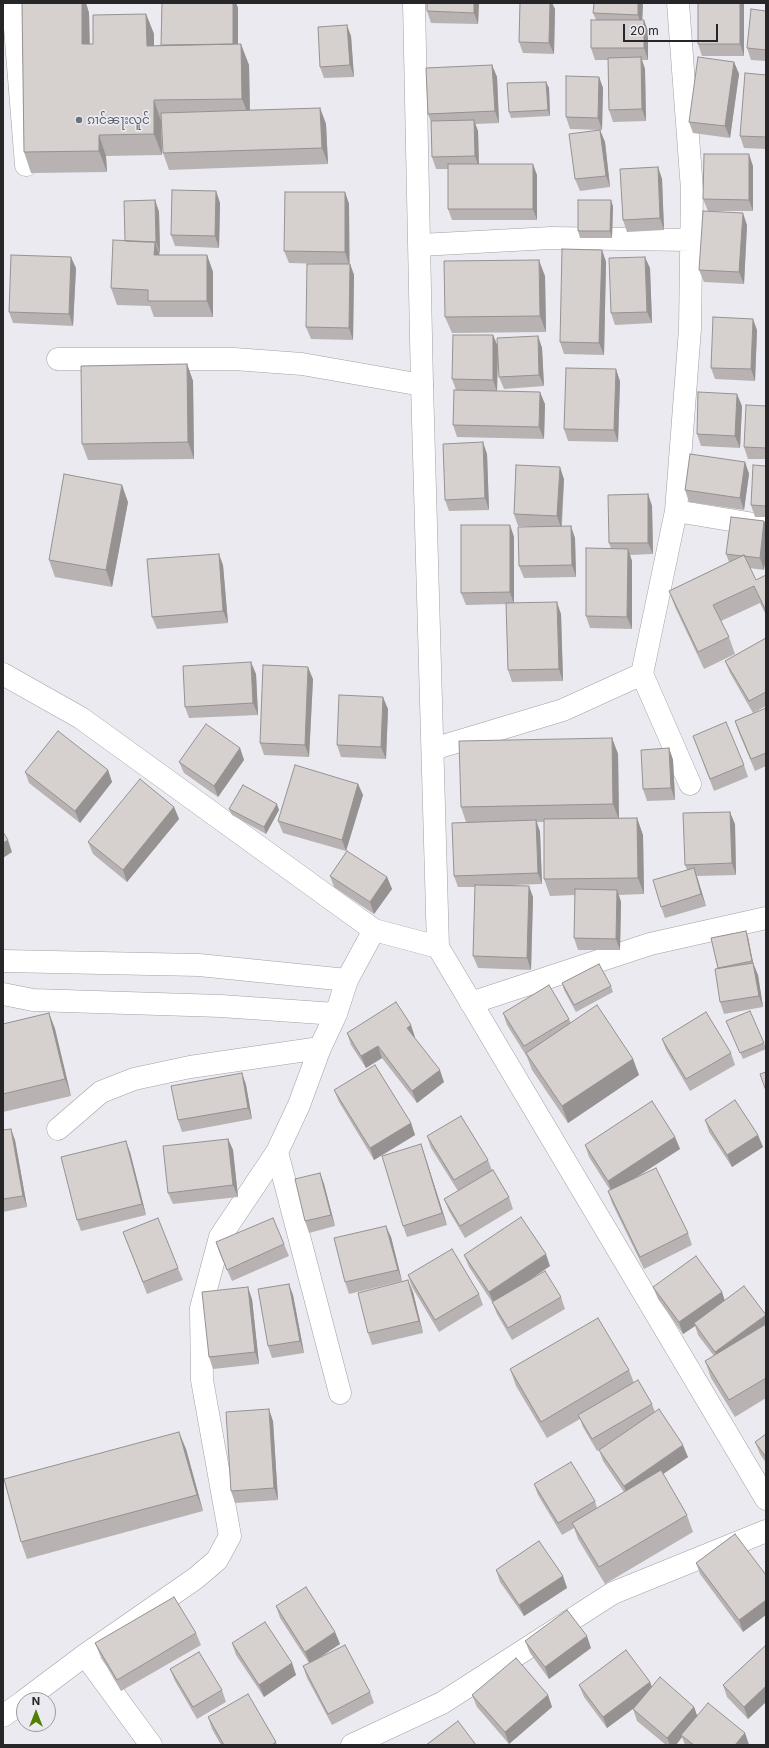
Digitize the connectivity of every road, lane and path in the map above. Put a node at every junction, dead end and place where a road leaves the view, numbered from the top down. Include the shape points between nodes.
1 (13, 3) edge
2 (414, 3) edge
3 (678, 3) edge
4 (26, 165) edge
5 (691, 240) junction
6 (420, 245) junction
7 (58, 359) dead end
8 (422, 385) junction
9 (676, 512) junction
10 (766, 526) edge
11 (3, 674) edge
12 (642, 674) junction
13 (433, 749) junction
14 (690, 784) dead end
15 (766, 918) edge
16 (374, 930) junction
17 (438, 947) junction
18 (3, 961) edge
19 (348, 980) junction
20 (3, 994) edge
21 (471, 1003) junction
22 (336, 1014) junction
23 (320, 1048) junction
24 (58, 1129) dead end
25 (277, 1152) junction
26 (340, 1393) dead end
27 (766, 1499) edge
28 (766, 1531) edge
29 (85, 1655) junction
30 (35, 1692) edge
31 (16, 1706) edge
32 (3, 1716) edge
33 (151, 1745) edge
34 (352, 1745) edge

1 - 4 main road
2 - 6 main road
3 - 5 main road via 692,190
5 - 6 main road via 551,238
5 - 9 main road via 690,329
6 - 8 main road
7 - 8 main road via 234,358 302,364
8 - 13 main road
9 - 10 main road
9 - 12 main road
11 - 16 main road via 82,718
12 - 13 main road via 563,710
12 - 14 main road
13 - 17 main road
15 - 21 main road via 650,944
16 - 17 main road
16 - 19 main road
17 - 21 main road
18 - 19 main road via 199,965
19 - 22 main road
20 - 22 main road via 33,1000 221,1006
21 - 27 main road
22 - 23 main road
23 - 24 main road via 190,1067 134,1079 101,1092
23 - 25 main road via 299,1105
25 - 26 main road
25 - 29 main road via 220,1237 201,1308 202,1380 230,1536 217,1560
28 - 34 main road via 613,1593 442,1703
29 - 30 main road
29 - 33 main road
31 - 32 main road

